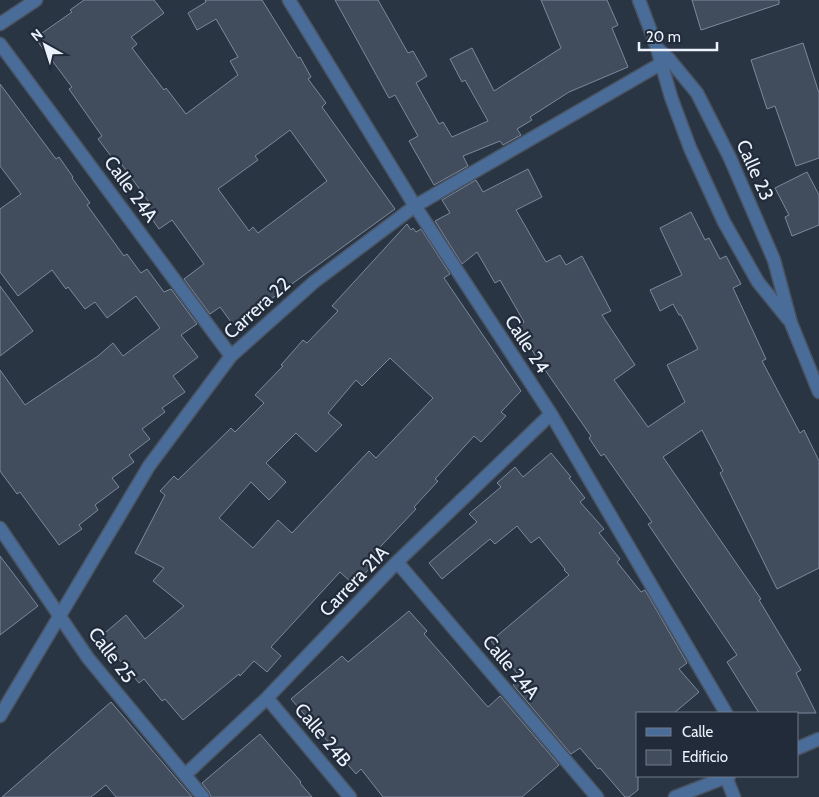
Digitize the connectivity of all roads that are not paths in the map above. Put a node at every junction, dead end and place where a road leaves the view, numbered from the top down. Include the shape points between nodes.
1 (36, 0) edge
2 (289, 0) edge
3 (639, 0) edge
4 (0, 24) edge
5 (0, 44) edge
6 (665, 61) junction
7 (415, 206) junction
8 (791, 323) junction
9 (231, 356) junction
10 (819, 392) edge
11 (551, 414) junction
12 (0, 528) edge
13 (397, 562) junction
14 (60, 615) junction
15 (267, 698) junction
16 (725, 712) edge
17 (0, 716) edge
18 (819, 739) edge
19 (799, 748) edge
20 (185, 775) junction
21 (725, 777) edge
22 (728, 777) edge
23 (203, 797) edge
24 (350, 797) edge
25 (597, 797) edge
26 (674, 797) edge
27 (734, 797) edge

1 - 4 street
2 - 7 street, Calle 24
3 - 6 street, Calle 23
5 - 9 street, Calle 24A
6 - 7 street, Carrera 22
6 - 8 street, Calle 23 via 670,97 724,222 758,282
6 - 8 street, Calle 23 via 697,93 730,158 774,260
7 - 9 street, Carrera 22 via 314,282
7 - 11 street, Calle 24
8 - 10 street, Calle 23
9 - 14 street, Carrera 22 via 149,466
11 - 13 street, Carrera 21A
11 - 16 street, Calle 24
12 - 14 street, Calle 25
13 - 15 street, Carrera 21A
13 - 25 street, Calle 24A
14 - 17 street, Carrera 22
14 - 20 street, Calle 25 via 88,658
15 - 20 street, Carrera 21A
15 - 24 street, Calle 24B
18 - 19 street
20 - 23 street, Calle 25
21 - 26 street
22 - 27 street

